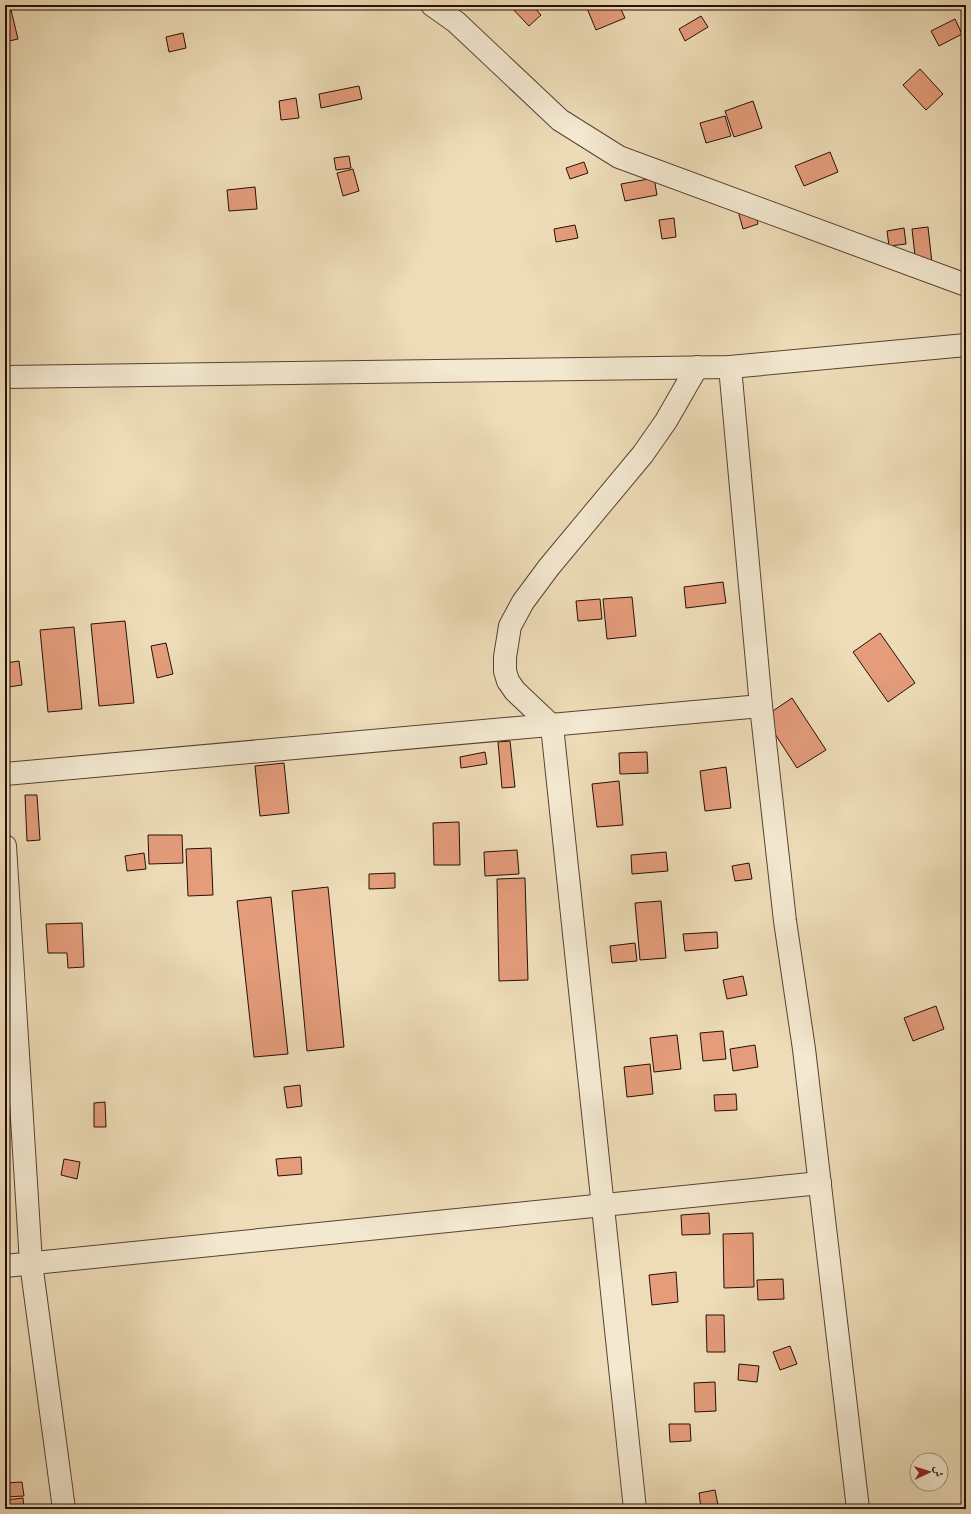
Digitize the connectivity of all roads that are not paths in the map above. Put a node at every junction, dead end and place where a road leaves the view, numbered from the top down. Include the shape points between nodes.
1 (432, 5) edge
2 (966, 285) edge
3 (966, 345) edge
4 (697, 367) junction
5 (730, 367) junction
6 (5, 377) edge
7 (762, 706) junction
8 (552, 726) junction
9 (5, 774) edge
10 (5, 846) edge
11 (820, 1183) junction
12 (604, 1204) junction
13 (31, 1264) junction
14 (5, 1266) edge
15 (64, 1509) edge
16 (635, 1509) edge
17 (858, 1509) edge

1 - 2 street via 456,22 560,120 618,157
3 - 5 street
4 - 5 street
4 - 6 street
4 - 8 street via 666,421 643,454 549,567 523,602 510,626 505,657 508,681
5 - 7 street
7 - 8 street
7 - 11 street via 785,921
8 - 9 street
8 - 12 street
10 - 13 street
11 - 12 street
11 - 17 street
12 - 13 street
12 - 16 street
13 - 14 street
13 - 15 street

